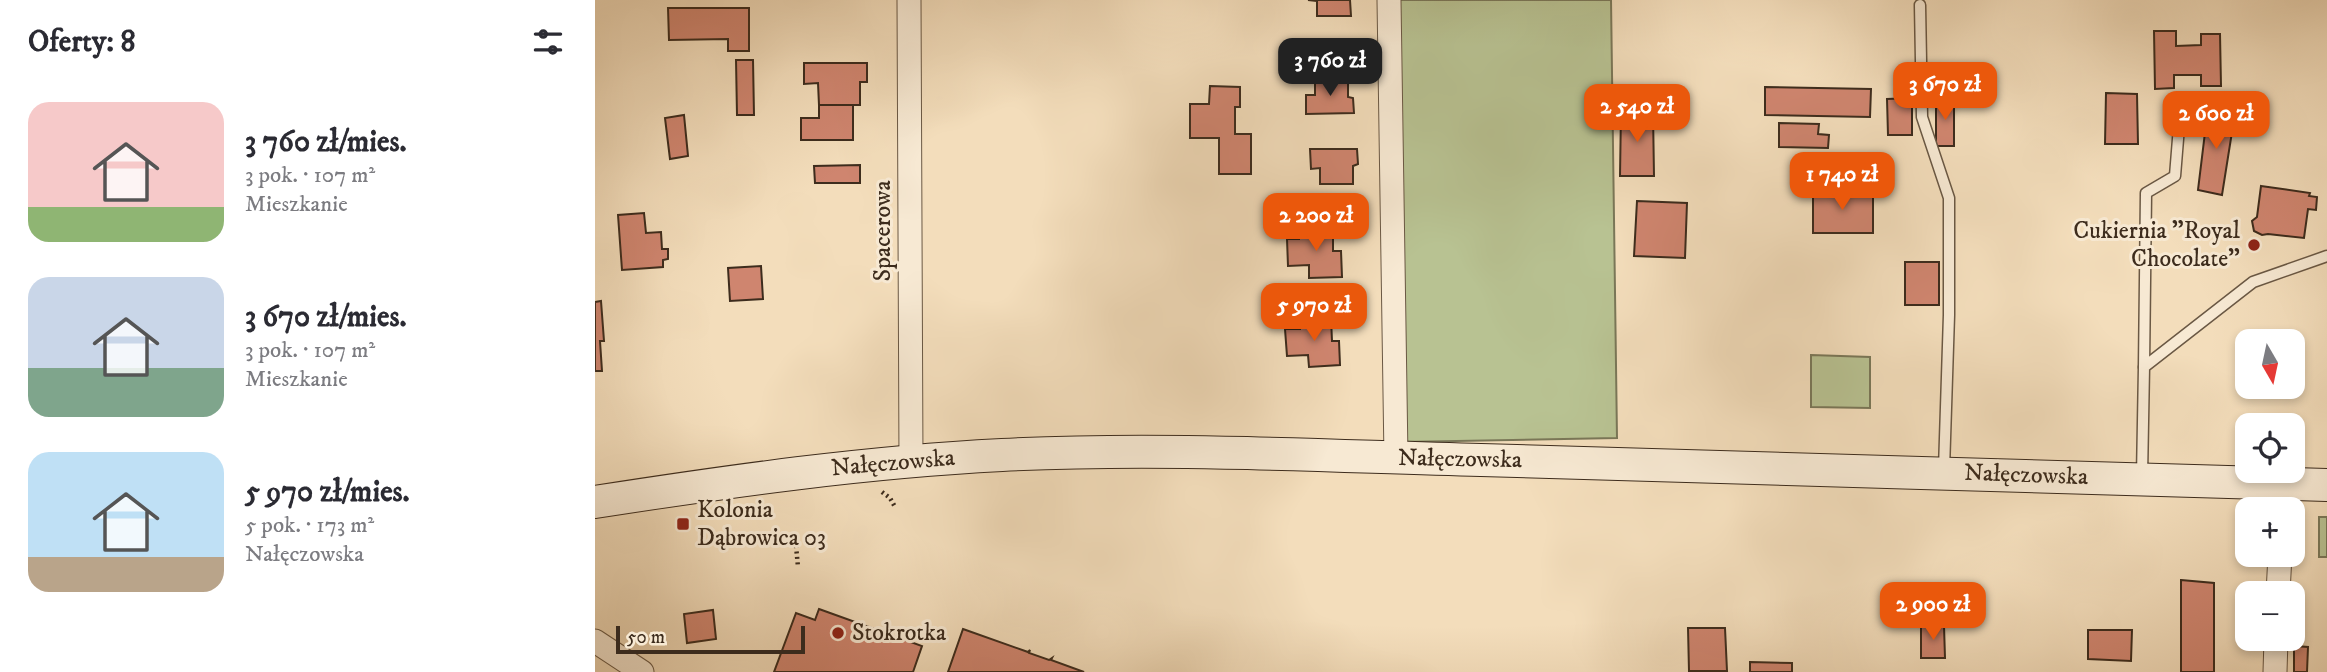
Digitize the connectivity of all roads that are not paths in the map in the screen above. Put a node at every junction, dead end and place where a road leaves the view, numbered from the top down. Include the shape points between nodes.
1 (908, 0) edge
2 (1389, 0) edge
3 (1920, 5) dead end
4 (2181, 102) dead end
5 (2327, 256) edge
6 (2144, 367) junction
7 (1396, 458) junction
8 (911, 461) junction
9 (1944, 472) junction
10 (2142, 479) junction
11 (2327, 485) edge
12 (2282, 496) edge
13 (595, 502) edge
14 (595, 640) edge
15 (2276, 651) edge
16 (642, 672) edge
17 (2275, 672) edge

1 - 8 street, Spacerowa
2 - 7 street
3 - 9 lane via 1922,117 1949,198
4 - 6 lane via 2175,176 2146,193
5 - 6 lane via 2253,282
6 - 10 lane
7 - 8 main road, Nałęczowska via 1061,452
7 - 9 main road, Nałęczowska
8 - 13 main road, Nałęczowska via 810,470
9 - 10 main road, Nałęczowska
10 - 12 main road, Nałęczowska
11 - 12 main road, Nałęczowska
14 - 16 street
15 - 17 street

